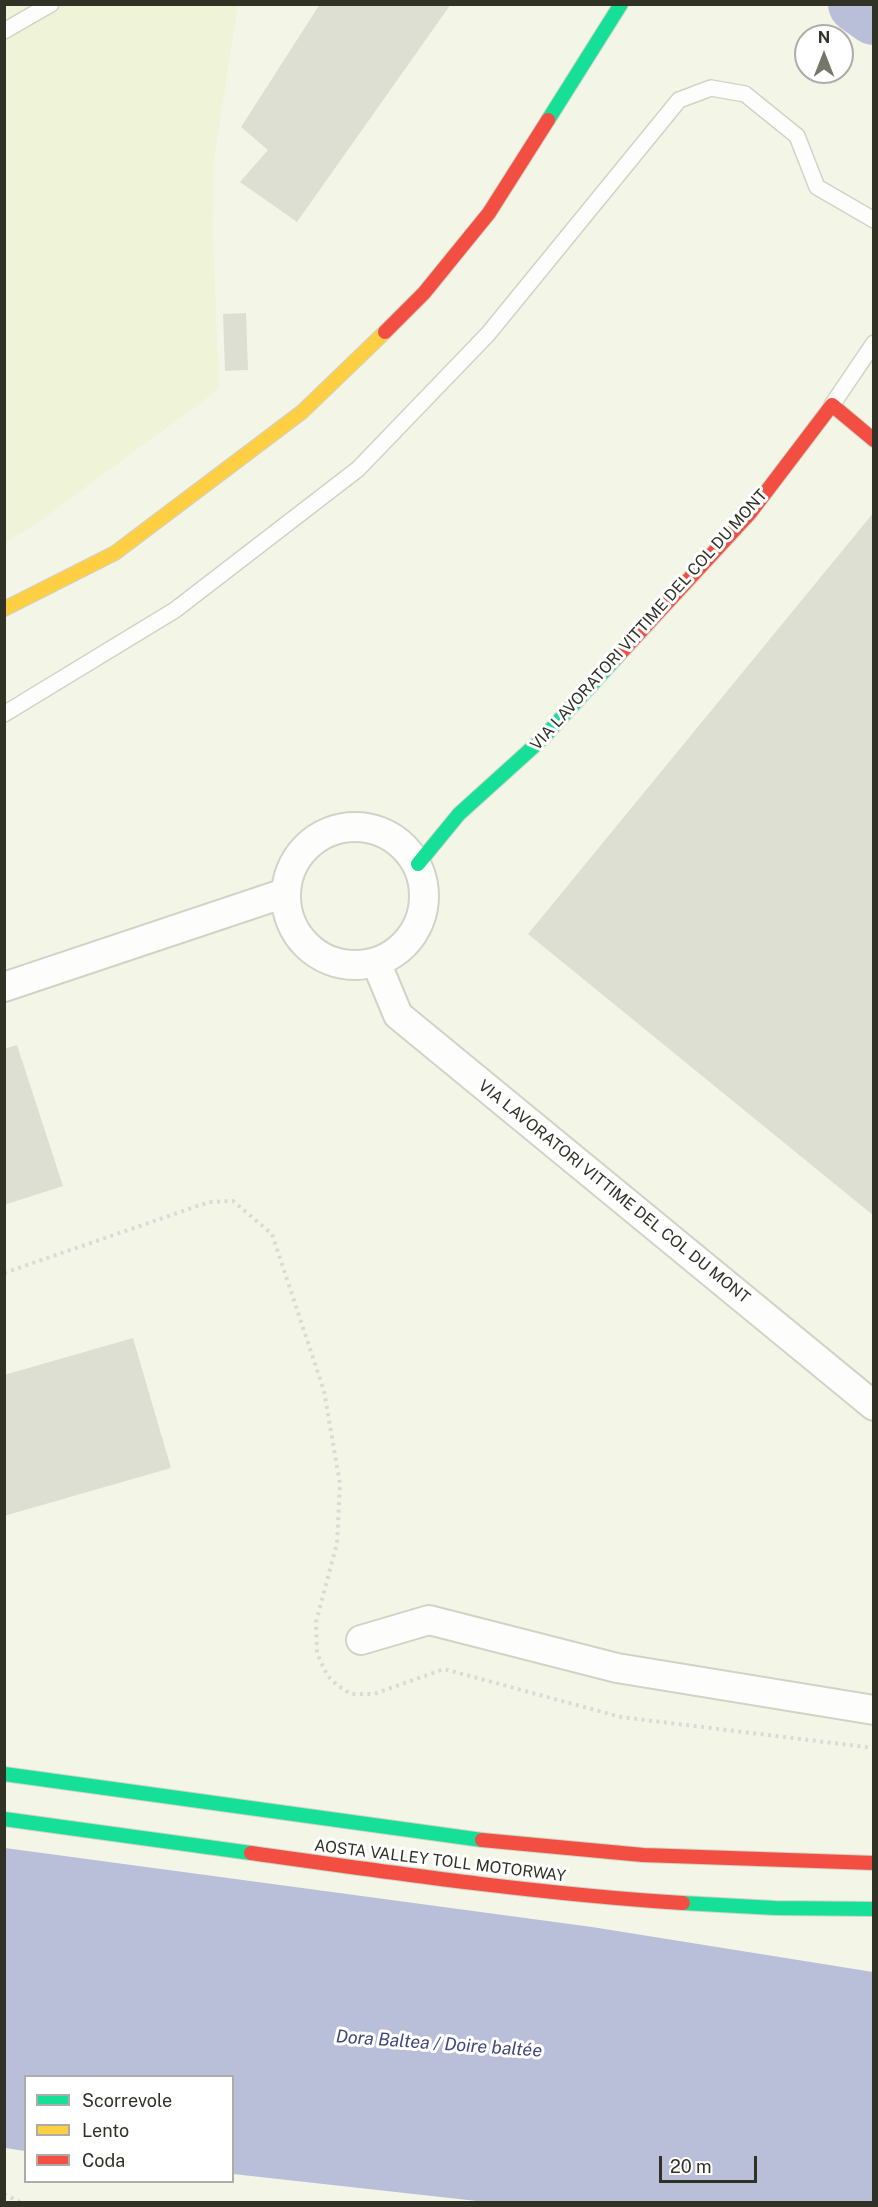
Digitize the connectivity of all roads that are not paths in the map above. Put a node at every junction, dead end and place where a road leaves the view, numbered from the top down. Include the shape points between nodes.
1 (51, 4) edge
2 (621, 4) edge
3 (4, 31) edge
4 (873, 220) edge
5 (873, 343) edge
6 (832, 405) junction
7 (873, 440) edge
8 (4, 609) edge
9 (4, 714) edge
10 (418, 864) junction
11 (285, 893) junction
12 (376, 962) junction
13 (4, 987) edge
14 (873, 1406) edge
15 (361, 1640) dead end
16 (873, 1710) edge
17 (4, 1774) edge
18 (4, 1819) edge
19 (873, 1863) edge
20 (873, 1909) edge

1 - 3 lane
2 - 8 main road via 489,213 424,293 351,366 302,412 115,554
4 - 9 lane via 817,187 797,136 745,94 711,88 679,100 488,334 358,469 175,609
5 - 6 lane
6 - 7 main road
6 - 10 main road, VIA LAVORATORI VITTIME DEL COL DU MONT via 750,513 542,739 459,814
10 - 11 street via 403,844 384,832 362,826 339,828 318,836 301,851 290,871
10 - 12 street via 425,887 424,911 414,933 398,951
11 - 12 street via 288,916 297,936 313,952 333,962 354,966
11 - 13 street
12 - 14 street, VIA LAVORATORI VITTIME DEL COL DU MONT via 398,1015
15 - 16 street via 429,1620 618,1668
17 - 19 main road, AOSTA VALLEY TOLL MOTORWAY via 566,1849 721,1860
18 - 20 main road, AOSTA VALLEY TOLL MOTORWAY via 450,1881 620,1899

